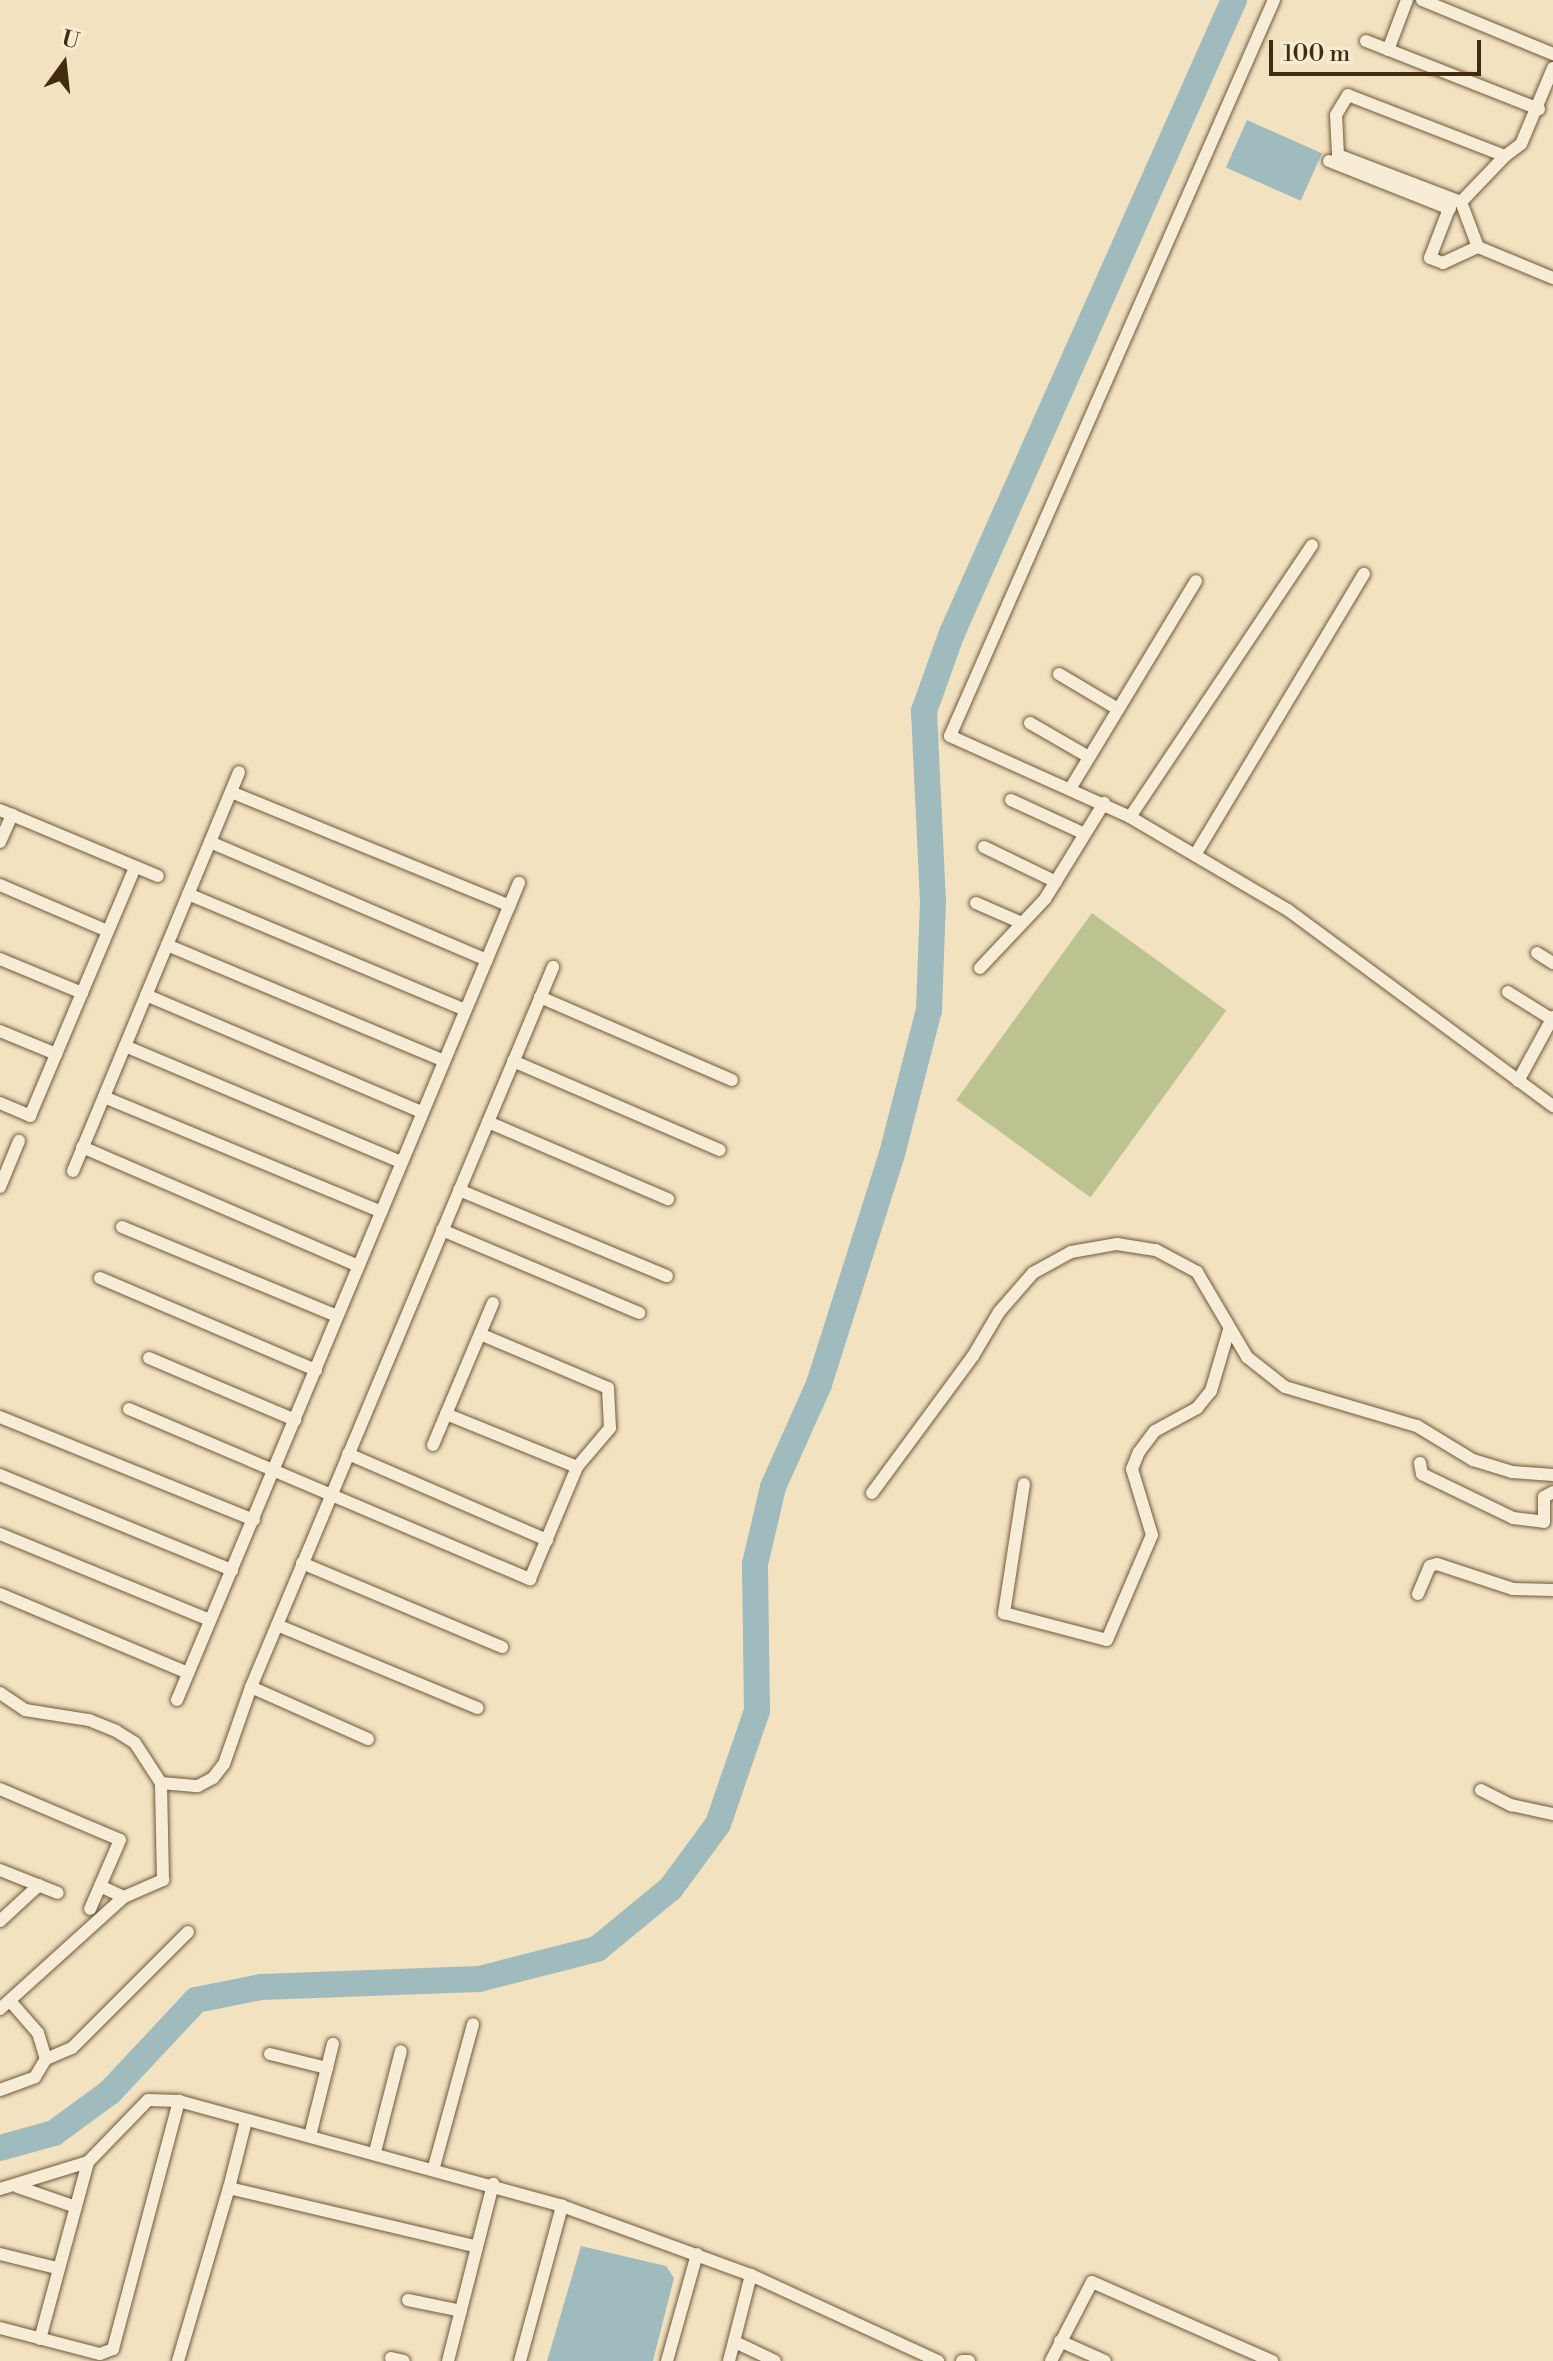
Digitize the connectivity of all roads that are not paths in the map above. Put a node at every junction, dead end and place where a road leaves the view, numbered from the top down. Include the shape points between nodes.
1 (1274, 0) edge
2 (1407, 0) edge
3 (1422, 0) edge
4 (1366, 41) dead end
5 (1388, 50) junction
6 (1553, 54) edge
7 (1553, 68) edge
8 (1539, 109) junction
9 (1505, 156) junction
10 (1329, 161) dead end
11 (1454, 203) junction
12 (1478, 247) junction
13 (1553, 278) edge
14 (1312, 545) dead end
15 (1364, 574) dead end
16 (1196, 581) dead end
17 (1059, 674) dead end
18 (1118, 709) junction
19 (1030, 723) dead end
20 (1089, 757) junction
21 (239, 772) dead end
22 (1070, 789) junction
23 (231, 792) junction
24 (1011, 800) dead end
25 (1104, 803) junction
26 (6, 812) edge
27 (1130, 817) junction
28 (1085, 834) junction
29 (0, 842) edge
30 (210, 842) junction
31 (984, 847) dead end
32 (1195, 855) junction
33 (135, 867) junction
34 (158, 876) dead end
35 (1056, 882) junction
36 (519, 883) dead end
37 (0, 885) edge
38 (188, 894) junction
39 (976, 903) dead end
40 (510, 906) junction
41 (1022, 923) junction
42 (108, 931) junction
43 (167, 945) junction
44 (1537, 953) dead end
45 (0, 959) edge
46 (487, 960) junction
47 (1553, 963) edge
48 (553, 967) dead end
49 (980, 968) dead end
50 (1508, 992) dead end
51 (82, 993) junction
52 (146, 995) junction
53 (540, 997) junction
54 (465, 1010) junction
55 (1553, 1019) edge
56 (0, 1031) edge
57 (125, 1046) junction
58 (56, 1054) junction
59 (444, 1061) junction
60 (513, 1061) junction
61 (732, 1080) dead end
62 (1518, 1081) junction
63 (104, 1097) junction
64 (0, 1103) edge
65 (1553, 1106) edge
66 (422, 1112) junction
67 (488, 1122) junction
68 (19, 1141) dead end
69 (82, 1147) junction
70 (720, 1150) dead end
71 (401, 1162) junction
72 (73, 1171) dead end
73 (1, 1182) edge
74 (459, 1190) junction
75 (668, 1199) dead end
76 (381, 1212) junction
77 (122, 1227) dead end
78 (442, 1230) junction
79 (358, 1266) junction
80 (667, 1276) dead end
81 (100, 1278) dead end
82 (493, 1303) dead end
83 (639, 1313) dead end
84 (337, 1316) junction
85 (1229, 1330) junction
86 (480, 1334) junction
87 (149, 1358) dead end
88 (316, 1370) junction
89 (129, 1409) dead end
90 (446, 1414) junction
91 (0, 1417) edge
92 (295, 1420) junction
93 (433, 1445) dead end
94 (348, 1454) junction
95 (1420, 1463) dead end
96 (577, 1467) junction
97 (274, 1471) junction
98 (0, 1475) edge
99 (1553, 1475) edge
100 (1024, 1484) dead end
101 (1553, 1492) edge
102 (872, 1493) dead end
103 (331, 1494) junction
104 (254, 1520) junction
105 (0, 1534) edge
106 (547, 1540) junction
107 (302, 1563) junction
108 (232, 1570) junction
109 (1553, 1590) edge
110 (0, 1594) edge
111 (1418, 1594) dead end
112 (210, 1620) junction
113 (277, 1625) junction
114 (502, 1647) dead end
115 (188, 1673) junction
116 (251, 1687) junction
117 (0, 1694) edge
118 (177, 1700) dead end
119 (477, 1708) dead end
120 (368, 1739) dead end
121 (161, 1783) junction
122 (0, 1789) edge
123 (1481, 1790) dead end
124 (1553, 1814) edge
125 (0, 1871) edge
126 (39, 1885) junction
127 (100, 1886) junction
128 (58, 1893) dead end
129 (124, 1897) junction
130 (90, 1909) dead end
131 (0, 1921) edge
132 (188, 1932) dead end
133 (6, 2006) edge
134 (473, 2024) dead end
135 (333, 2044) dead end
136 (401, 2051) dead end
137 (270, 2054) dead end
138 (46, 2059) junction
139 (327, 2068) junction
140 (0, 2090) edge
141 (179, 2101) junction
142 (246, 2121) junction
143 (310, 2136) junction
144 (375, 2152) junction
145 (88, 2162) junction
146 (434, 2167) junction
147 (493, 2184) junction
148 (18, 2187) junction
149 (229, 2188) junction
150 (0, 2189) edge
151 (562, 2206) junction
152 (76, 2207) junction
153 (475, 2246) junction
154 (0, 2254) edge
155 (697, 2254) junction
156 (57, 2268) junction
157 (751, 2275) junction
158 (408, 2300) dead end
159 (461, 2311) junction
160 (0, 2328) edge
161 (40, 2339) junction
162 (1060, 2341) junction
163 (735, 2342) junction
164 (754, 2357) edge
165 (178, 2361) edge
166 (448, 2361) edge
167 (520, 2361) edge
168 (667, 2361) edge
169 (729, 2361) edge
170 (775, 2361) edge
171 (938, 2361) edge
172 (962, 2361) edge
173 (969, 2361) edge
174 (1051, 2361) edge
175 (1105, 2361) edge
176 (1272, 2361) edge

1 - 22 street via 950,732 954,740
2 - 5 street
3 - 6 street
4 - 5 street
5 - 8 street
7 - 8 street
8 - 9 street via 1521,144
9 - 11 street
9 - 11 street via 1348,95 1336,115 1338,155
10 - 11 street
11 - 12 street
11 - 12 street via 1430,258 1443,263
12 - 13 street
14 - 27 street
15 - 32 street
16 - 18 street
17 - 18 street
18 - 20 street
19 - 20 street
20 - 22 street
21 - 23 street
22 - 25 street
23 - 30 street
23 - 40 street
24 - 28 street
25 - 27 street
25 - 28 street
26 - 29 street
26 - 33 street
27 - 32 street
28 - 35 street
30 - 38 street
30 - 46 street
31 - 35 street
32 - 62 street via 1288,910
33 - 34 street
33 - 42 street
35 - 41 street
36 - 40 street
37 - 42 street
38 - 43 street
38 - 54 street
39 - 41 street
40 - 46 street
41 - 49 street
42 - 51 street
43 - 52 street
43 - 59 street
44 - 47 street
45 - 51 street
46 - 54 street
48 - 53 street
50 - 55 street
51 - 58 street
52 - 57 street
52 - 66 street
53 - 60 street
53 - 61 street
54 - 59 street
55 - 62 street
56 - 58 street
57 - 63 street
57 - 71 street
58 - 64 street via 30,1116
59 - 66 street
60 - 67 street
60 - 70 street
62 - 65 street
63 - 69 street
63 - 76 street
66 - 71 street
67 - 74 street
67 - 75 street
68 - 73 street
69 - 72 street
69 - 79 street
71 - 76 street
74 - 78 street
74 - 80 street
76 - 79 street
77 - 84 street
78 - 83 street
78 - 94 street
79 - 84 street
81 - 88 street
82 - 86 street
84 - 88 street
85 - 99 street via 1247,1357 1285,1387 1417,1426 1473,1460 1512,1472
85 - 100 street via 1211,1391 1197,1408 1155,1431 1132,1469 1152,1535 1107,1640 1004,1613
85 - 102 street via 1198,1273 1184,1261 1117,1244 1071,1252 1033,1273 999,1312
86 - 90 street
86 - 96 street via 608,1388 610,1428
87 - 92 street
88 - 92 street
89 - 97 street
90 - 93 street
90 - 96 street
91 - 104 street
92 - 97 street
94 - 103 street
94 - 106 street
95 - 101 street via 1422,1474 1513,1518 1544,1522 1544,1497
96 - 106 street
97 - 103 street
97 - 104 street
98 - 108 street
103 - 106 street via 530,1579
103 - 107 street
104 - 108 street
105 - 112 street
107 - 113 street
107 - 114 street
108 - 112 street
109 - 111 street via 1513,1589 1437,1564 1430,1566
110 - 115 street
112 - 115 street
113 - 116 street
113 - 119 street
115 - 118 street
116 - 120 street
116 - 121 street via 224,1764 213,1778 198,1786
117 - 121 street via 25,1710 89,1720 116,1731 135,1743
121 - 129 street via 163,1880
122 - 127 street via 120,1840
123 - 124 street via 1511,1805
125 - 126 street
126 - 128 street
126 - 131 street
127 - 129 street
127 - 130 street
129 - 133 street
132 - 138 street via 72,2048
133 - 138 street via 38,2033
134 - 146 street
135 - 139 street
136 - 144 street
137 - 139 street
138 - 140 street via 35,2077
139 - 143 street
141 - 142 street
141 - 145 street via 148,2100
141 - 161 street via 113,2349 100,2354
142 - 143 street
142 - 149 street
143 - 144 street
144 - 146 street
145 - 148 street
145 - 152 street
146 - 147 street
147 - 151 street
147 - 153 street
148 - 150 street
148 - 152 street
149 - 153 street
149 - 165 street
151 - 155 street
151 - 167 street
152 - 156 street
153 - 159 street
154 - 156 street
155 - 157 street
155 - 168 street
156 - 161 street
157 - 163 street
157 - 171 street
158 - 159 street
159 - 166 street
160 - 161 street
162 - 174 street
162 - 175 street
162 - 176 street via 1092,2282
163 - 164 street
163 - 169 street
164 - 170 street
172 - 173 street

